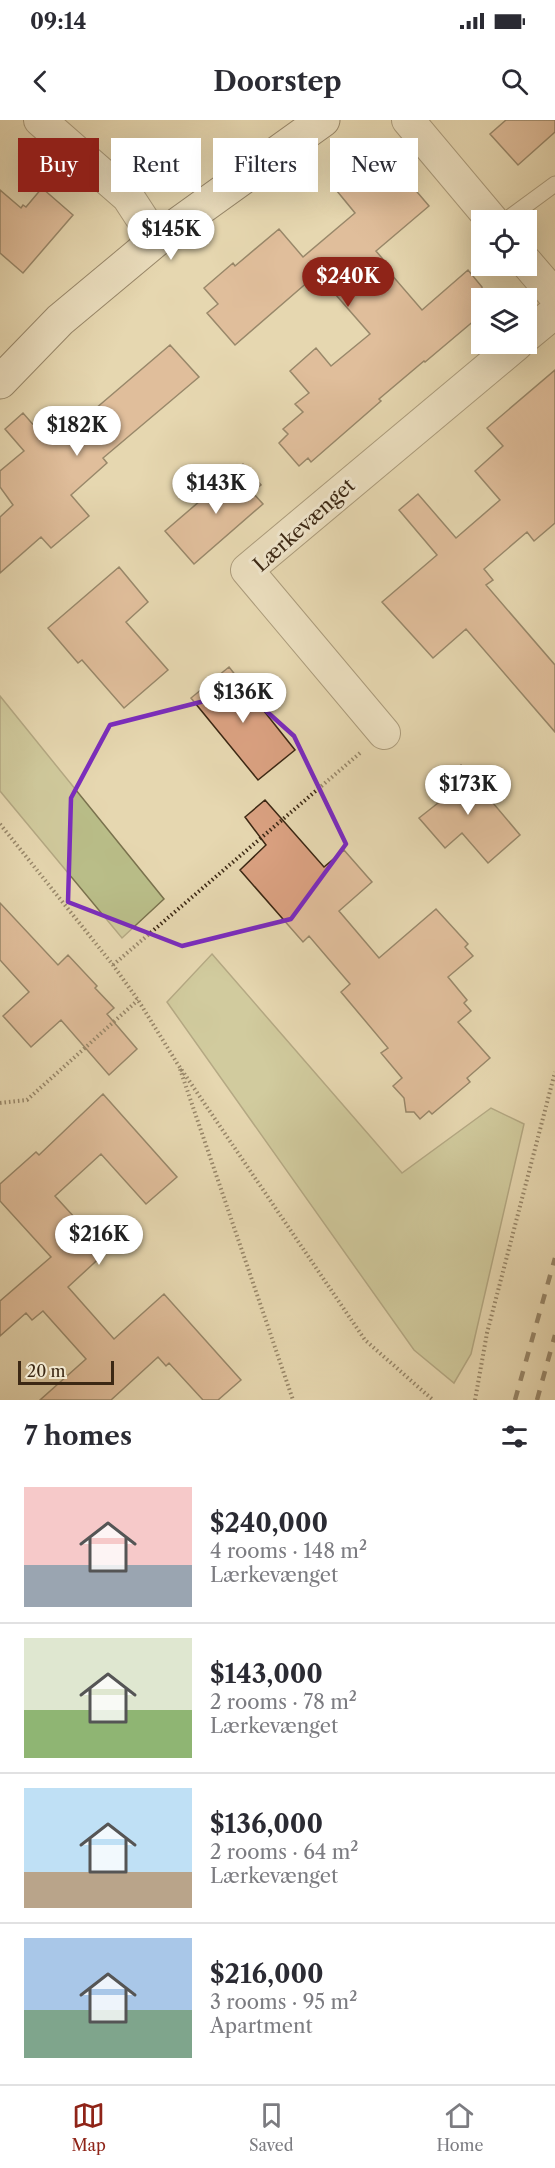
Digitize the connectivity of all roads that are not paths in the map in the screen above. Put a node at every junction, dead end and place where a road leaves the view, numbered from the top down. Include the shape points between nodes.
1 (40, 120) edge
2 (323, 120) edge
3 (408, 120) edge
4 (555, 184) edge
5 (484, 210) edge
6 (520, 210) edge
7 (156, 240) junction
8 (537, 275) edge
9 (555, 296) edge
10 (555, 312) edge
11 (537, 327) edge
12 (506, 354) edge
13 (0, 382) edge
14 (384, 733) road end

1 - 7 street via 128,197
2 - 7 street
3 - 5 street
4 - 6 lane
7 - 13 street via 60,320
8 - 9 street
10 - 11 street
12 - 14 street, Lærkevænget via 247,570

